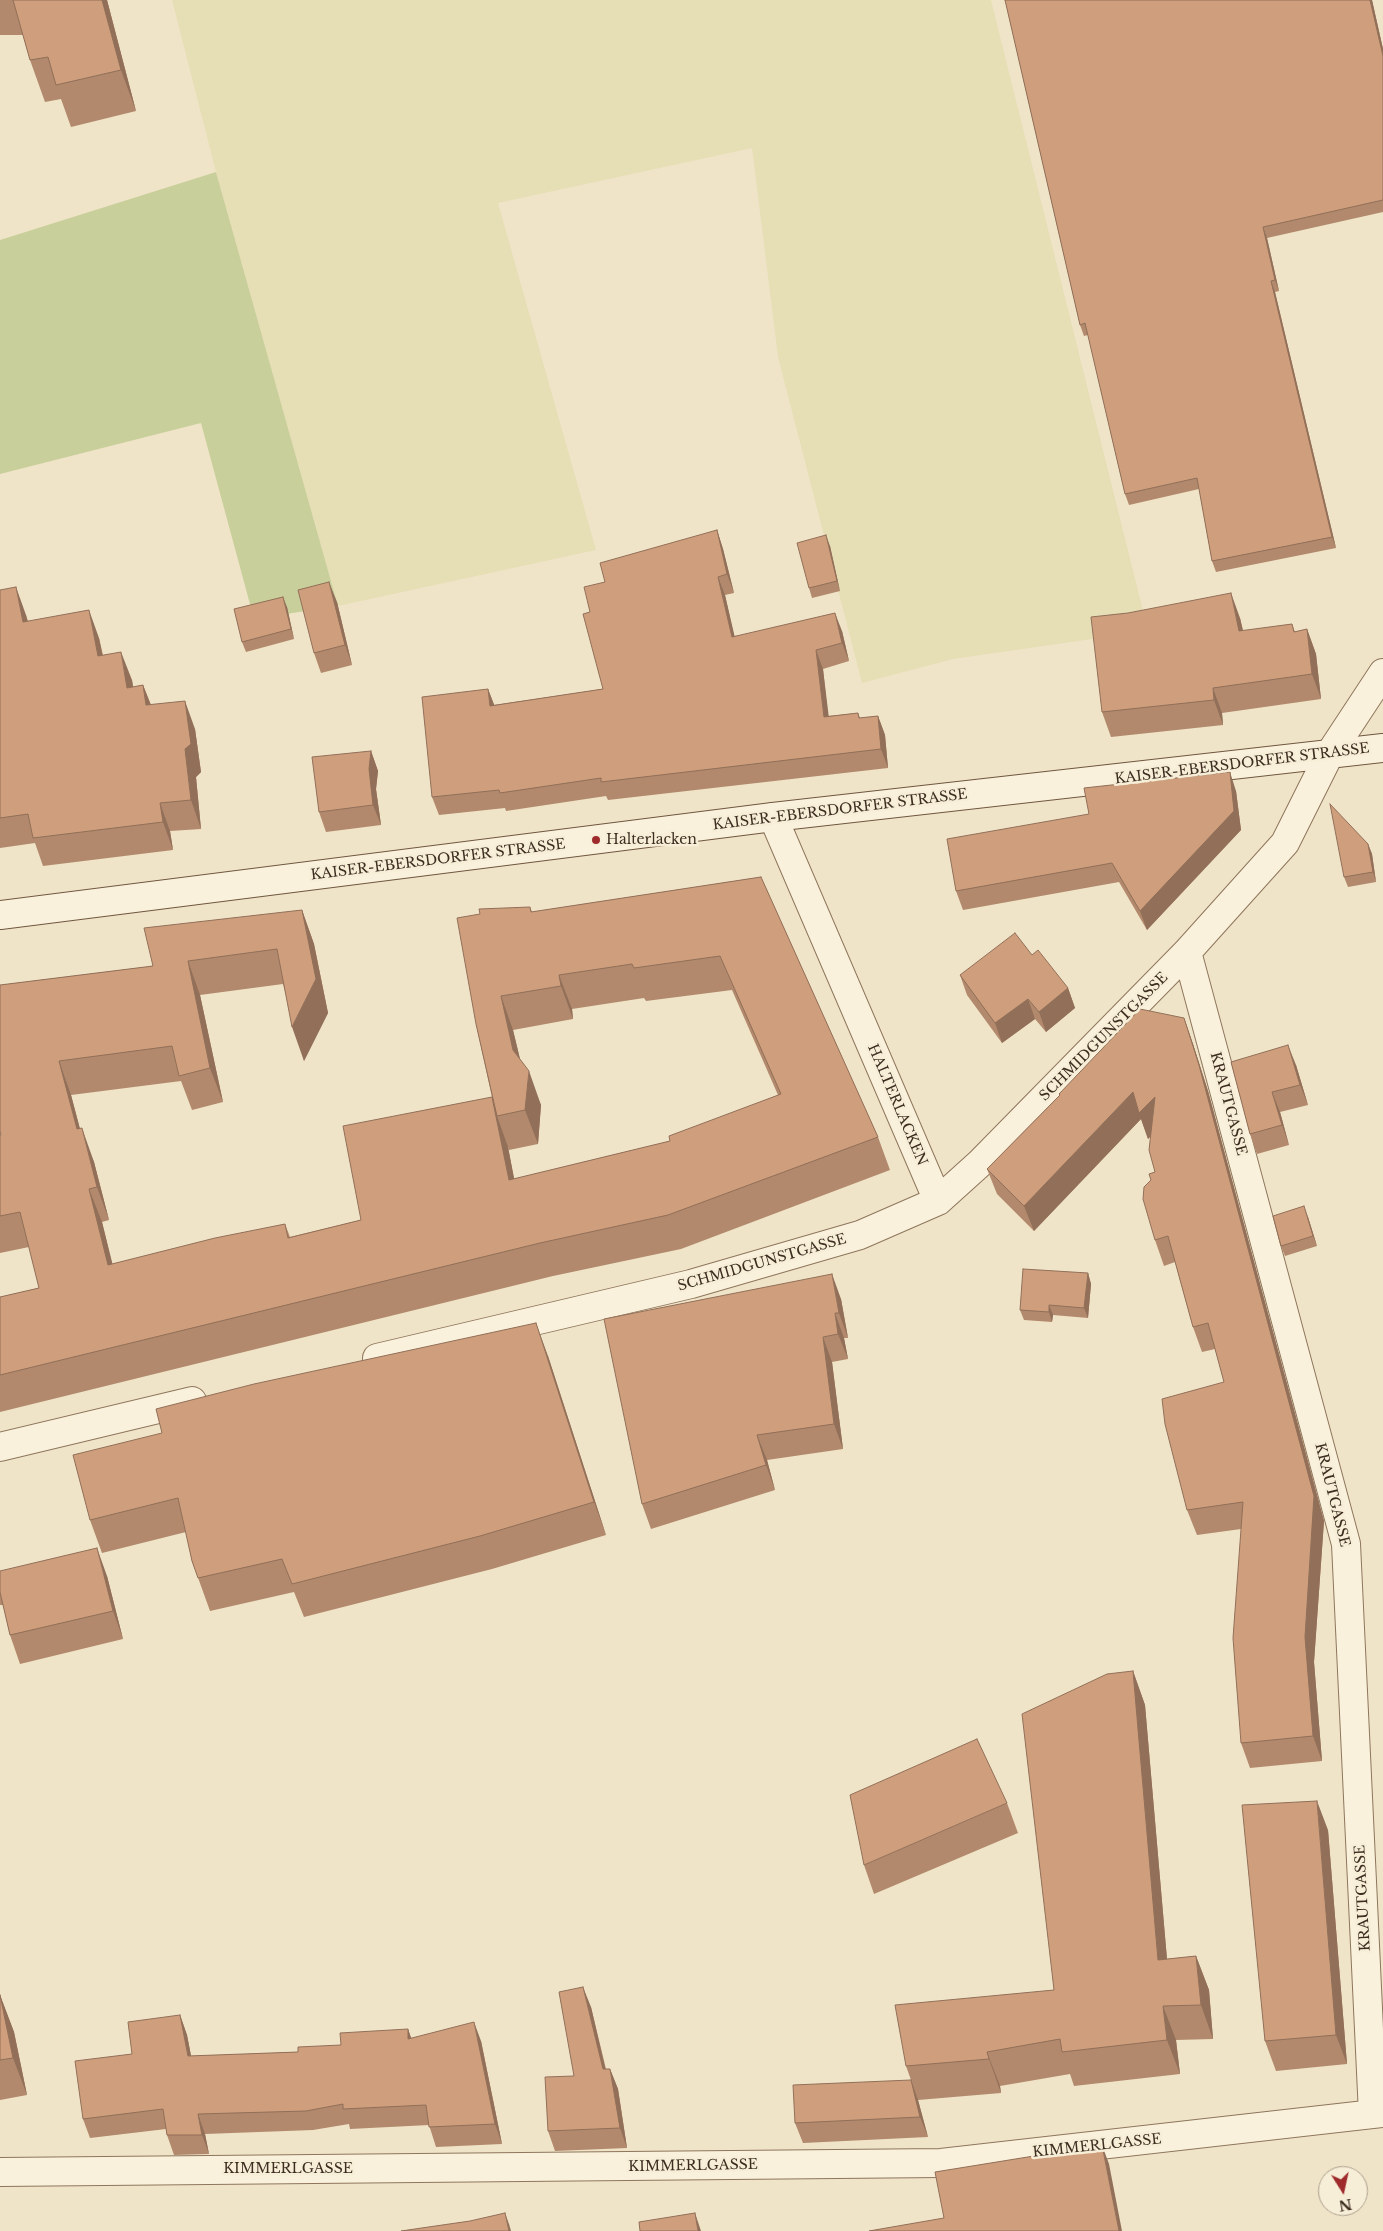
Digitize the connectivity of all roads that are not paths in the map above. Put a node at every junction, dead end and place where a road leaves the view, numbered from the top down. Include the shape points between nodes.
1 (1383, 673) edge
2 (1383, 748) edge
3 (1329, 755) junction
4 (772, 818) junction
5 (0, 915) edge
6 (1187, 952) junction
7 (938, 1201) junction
8 (356, 1363) edge
9 (212, 1397) edge
10 (0, 1447) edge
11 (1378, 2114) edge
12 (0, 2172) edge

1 - 3 street, SCHMIDGUNSTGASSE
2 - 3 street, KAISER-EBERSDORFER STRASSE
3 - 4 street, KAISER-EBERSDORFER STRASSE
3 - 6 street, SCHMIDGUNSTGASSE via 1285,843
4 - 5 street, KAISER-EBERSDORFER STRASSE
4 - 7 street, HALTERLACKEN
6 - 7 street, SCHMIDGUNSTGASSE via 979,1164
6 - 11 street, KRAUTGASSE via 1346,1544
7 - 8 street, SCHMIDGUNSTGASSE via 860,1235 692,1284
9 - 10 street
11 - 12 street, KIMMERLGASSE via 941,2163

